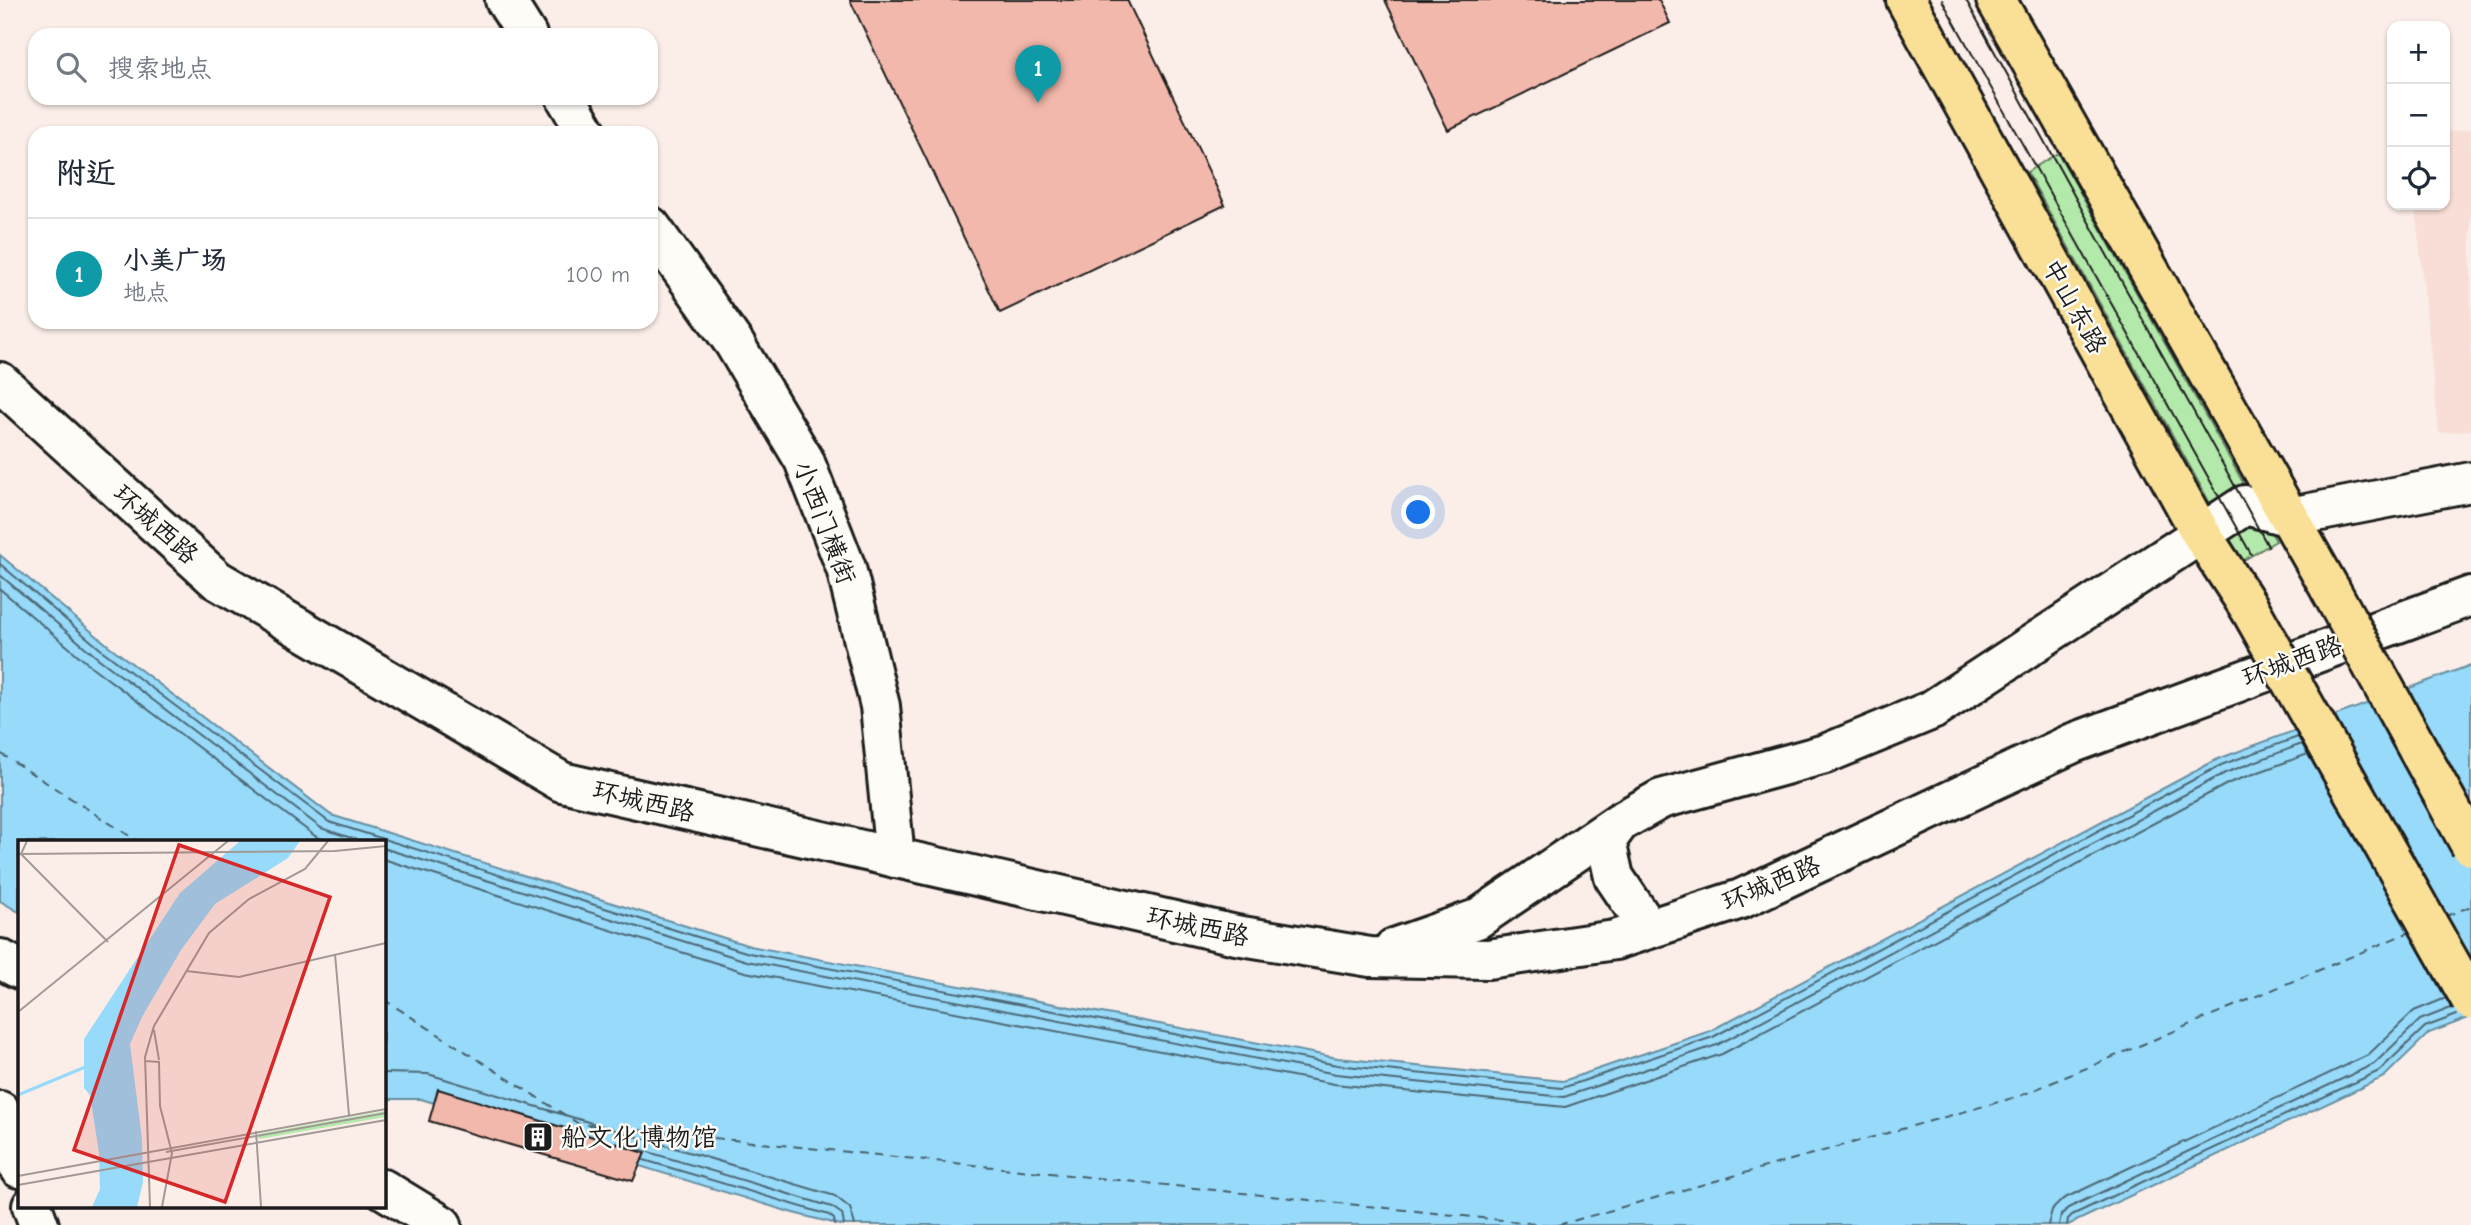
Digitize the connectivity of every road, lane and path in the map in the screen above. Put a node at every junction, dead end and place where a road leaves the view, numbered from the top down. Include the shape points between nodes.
1 (505, 0) edge
2 (1906, 0) edge
3 (1996, 0) edge
4 (523, 28) edge
5 (570, 105) edge
6 (583, 126) edge
7 (658, 237) edge
8 (0, 382) edge
9 (2471, 482) edge
10 (2290, 517) junction
11 (2200, 532) junction
12 (2471, 596) edge
13 (1620, 822) junction
14 (2471, 846) edge
15 (895, 858) junction
16 (1649, 929) junction
17 (1370, 957) junction
18 (0, 960) edge
19 (18, 969) edge
20 (2471, 1000) edge
21 (0, 1111) edge
22 (18, 1165) edge
23 (385, 1190) edge
24 (442, 1225) edge

1 - 4 street
2 - 11 main road, 中山东路
3 - 10 main road
5 - 6 street
7 - 15 street, 小西门横街 via 734,343 803,460 846,569 880,706
8 - 15 street, 环城西路 via 217,580 562,782
9 - 10 street
10 - 11 street via 2245,505
10 - 14 main road, bridge
11 - 13 street via 1932,710 1825,754 1661,799
11 - 20 main road, 中山东路, bridge via 2250,609
12 - 16 street, 环城西路 via 2073,743 1741,899
13 - 16 street via 1606,841 1614,877
13 - 17 street via 1477,919
15 - 17 street, 环城西路 via 1236,935
16 - 17 street, 环城西路 via 1615,940 1488,959
18 - 19 street
21 - 22 street
23 - 24 street

